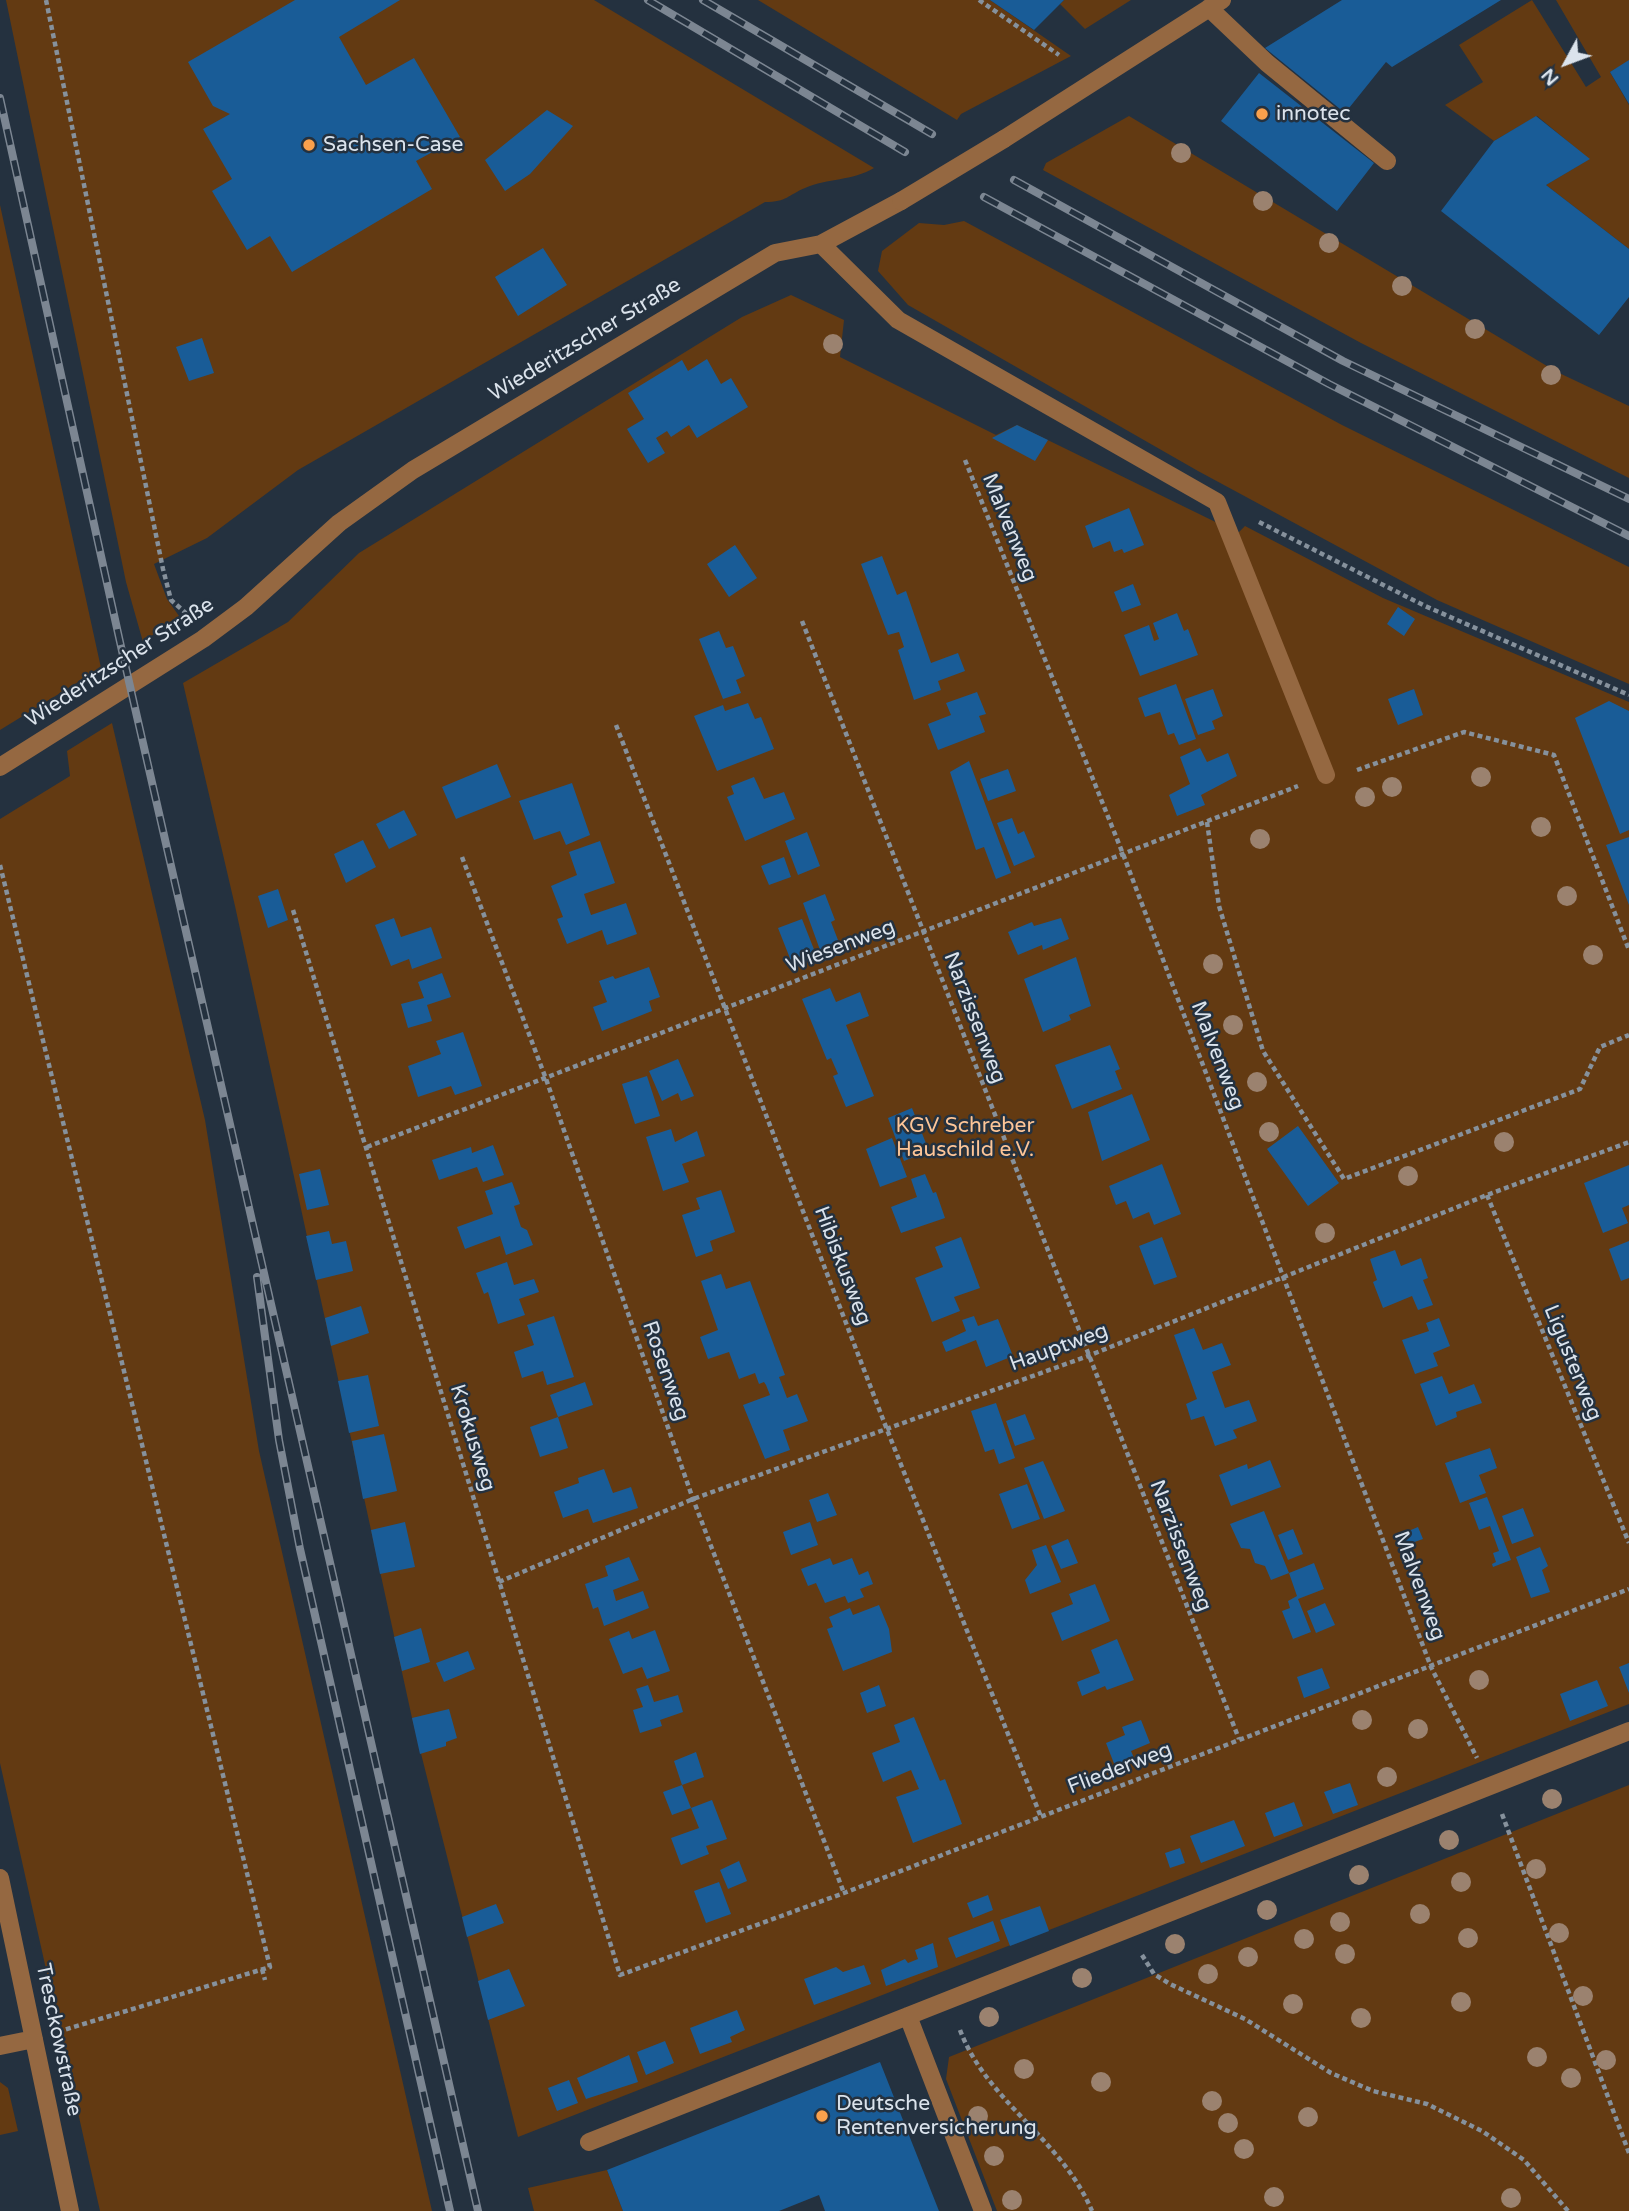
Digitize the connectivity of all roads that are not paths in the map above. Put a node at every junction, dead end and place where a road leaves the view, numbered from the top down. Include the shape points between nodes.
1 (1216, 4) edge
2 (1387, 161) dead end
3 (821, 244) junction
4 (0, 767) edge
5 (1326, 775) road end
6 (1629, 1731) edge
7 (0, 1878) edge
8 (908, 2015) junction
9 (34, 2039) junction
10 (0, 2046) edge
11 (589, 2142) dead end
12 (70, 2211) edge
13 (983, 2211) edge

1 - 2 street via 1267,63
1 - 3 street, Wiederitzscher Straße, bridge via 1004,139
3 - 4 street, Wiederitzscher Straße via 775,253 413,470 339,523 246,607 203,639
3 - 5 street via 898,320 1217,502
6 - 8 street
7 - 9 street, Tresckowstraße
8 - 11 street
8 - 13 street
9 - 10 street
9 - 12 street, Tresckowstraße

